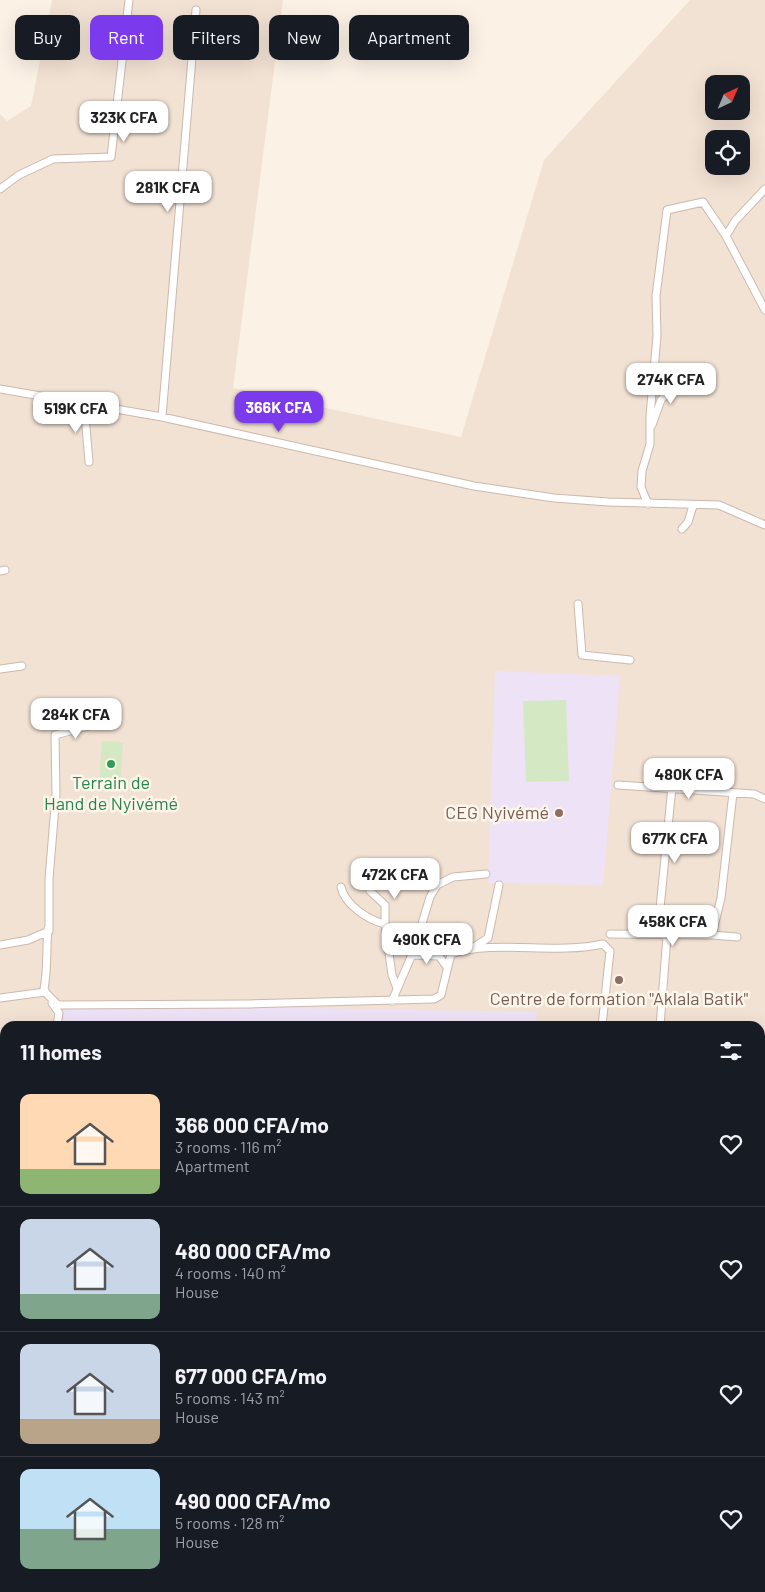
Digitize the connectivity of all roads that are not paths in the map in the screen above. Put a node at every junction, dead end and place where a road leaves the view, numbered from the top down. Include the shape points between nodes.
1 (129, 0) edge
2 (196, 10) dead end
3 (0, 189) edge
4 (765, 189) edge
5 (726, 236) junction
6 (765, 310) edge
7 (683, 372) dead end
8 (0, 389) edge
9 (84, 404) junction
10 (162, 418) junction
11 (650, 430) junction
12 (90, 462) dead end
13 (648, 504) junction
14 (693, 506) junction
15 (765, 526) edge
16 (682, 529) dead end
17 (578, 604) dead end
18 (630, 660) dead end
19 (22, 666) dead end
20 (0, 669) edge
21 (92, 726) dead end
22 (618, 785) dead end
23 (672, 787) junction
24 (733, 793) junction
25 (765, 799) edge
26 (57, 811) dead end
27 (486, 874) dead end
28 (499, 885) dead end
29 (341, 887) dead end
30 (370, 891) dead end
31 (385, 924) junction
32 (610, 934) dead end
33 (712, 935) junction
34 (667, 936) junction
35 (737, 937) dead end
36 (0, 944) edge
37 (471, 949) junction
38 (412, 954) junction
39 (447, 966) junction
40 (397, 988) junction
41 (0, 998) edge
42 (392, 1001) junction
43 (58, 1004) junction
44 (57, 1021) edge
45 (58, 1021) edge
46 (603, 1021) edge
47 (660, 1021) edge

1 - 3 street via 112,158 53,159 19,175
2 - 10 street
4 - 5 street via 735,221
5 - 6 street
5 - 11 street via 702,202 666,212 656,296 657,336
7 - 11 street via 674,378 670,390 661,400
8 - 9 street
9 - 10 street
9 - 12 street
10 - 13 street via 474,486 554,498
11 - 13 street via 641,487
13 - 14 street
14 - 15 street via 719,505
14 - 16 street
17 - 18 street via 582,655
19 - 20 street
21 - 36 street via 55,734 56,794 49,931 28,940
22 - 23 street
23 - 24 street
23 - 34 street via 660,908 661,927
24 - 25 street via 754,794
24 - 33 street via 721,898
26 - 45 street via 44,989 59,1013
27 - 38 street via 453,877 437,885
28 - 37 street via 488,938
29 - 31 street via 344,896 365,916
30 - 31 street via 385,905
31 - 40 street via 392,975
32 - 34 street
33 - 34 street
33 - 35 street
34 - 47 street
37 - 39 street via 451,954
37 - 46 street via 575,949 603,944 610,951
38 - 39 street via 439,956
38 - 40 street
39 - 42 street via 439,998
40 - 42 street
41 - 43 street via 45,992
42 - 43 street
43 - 44 street

